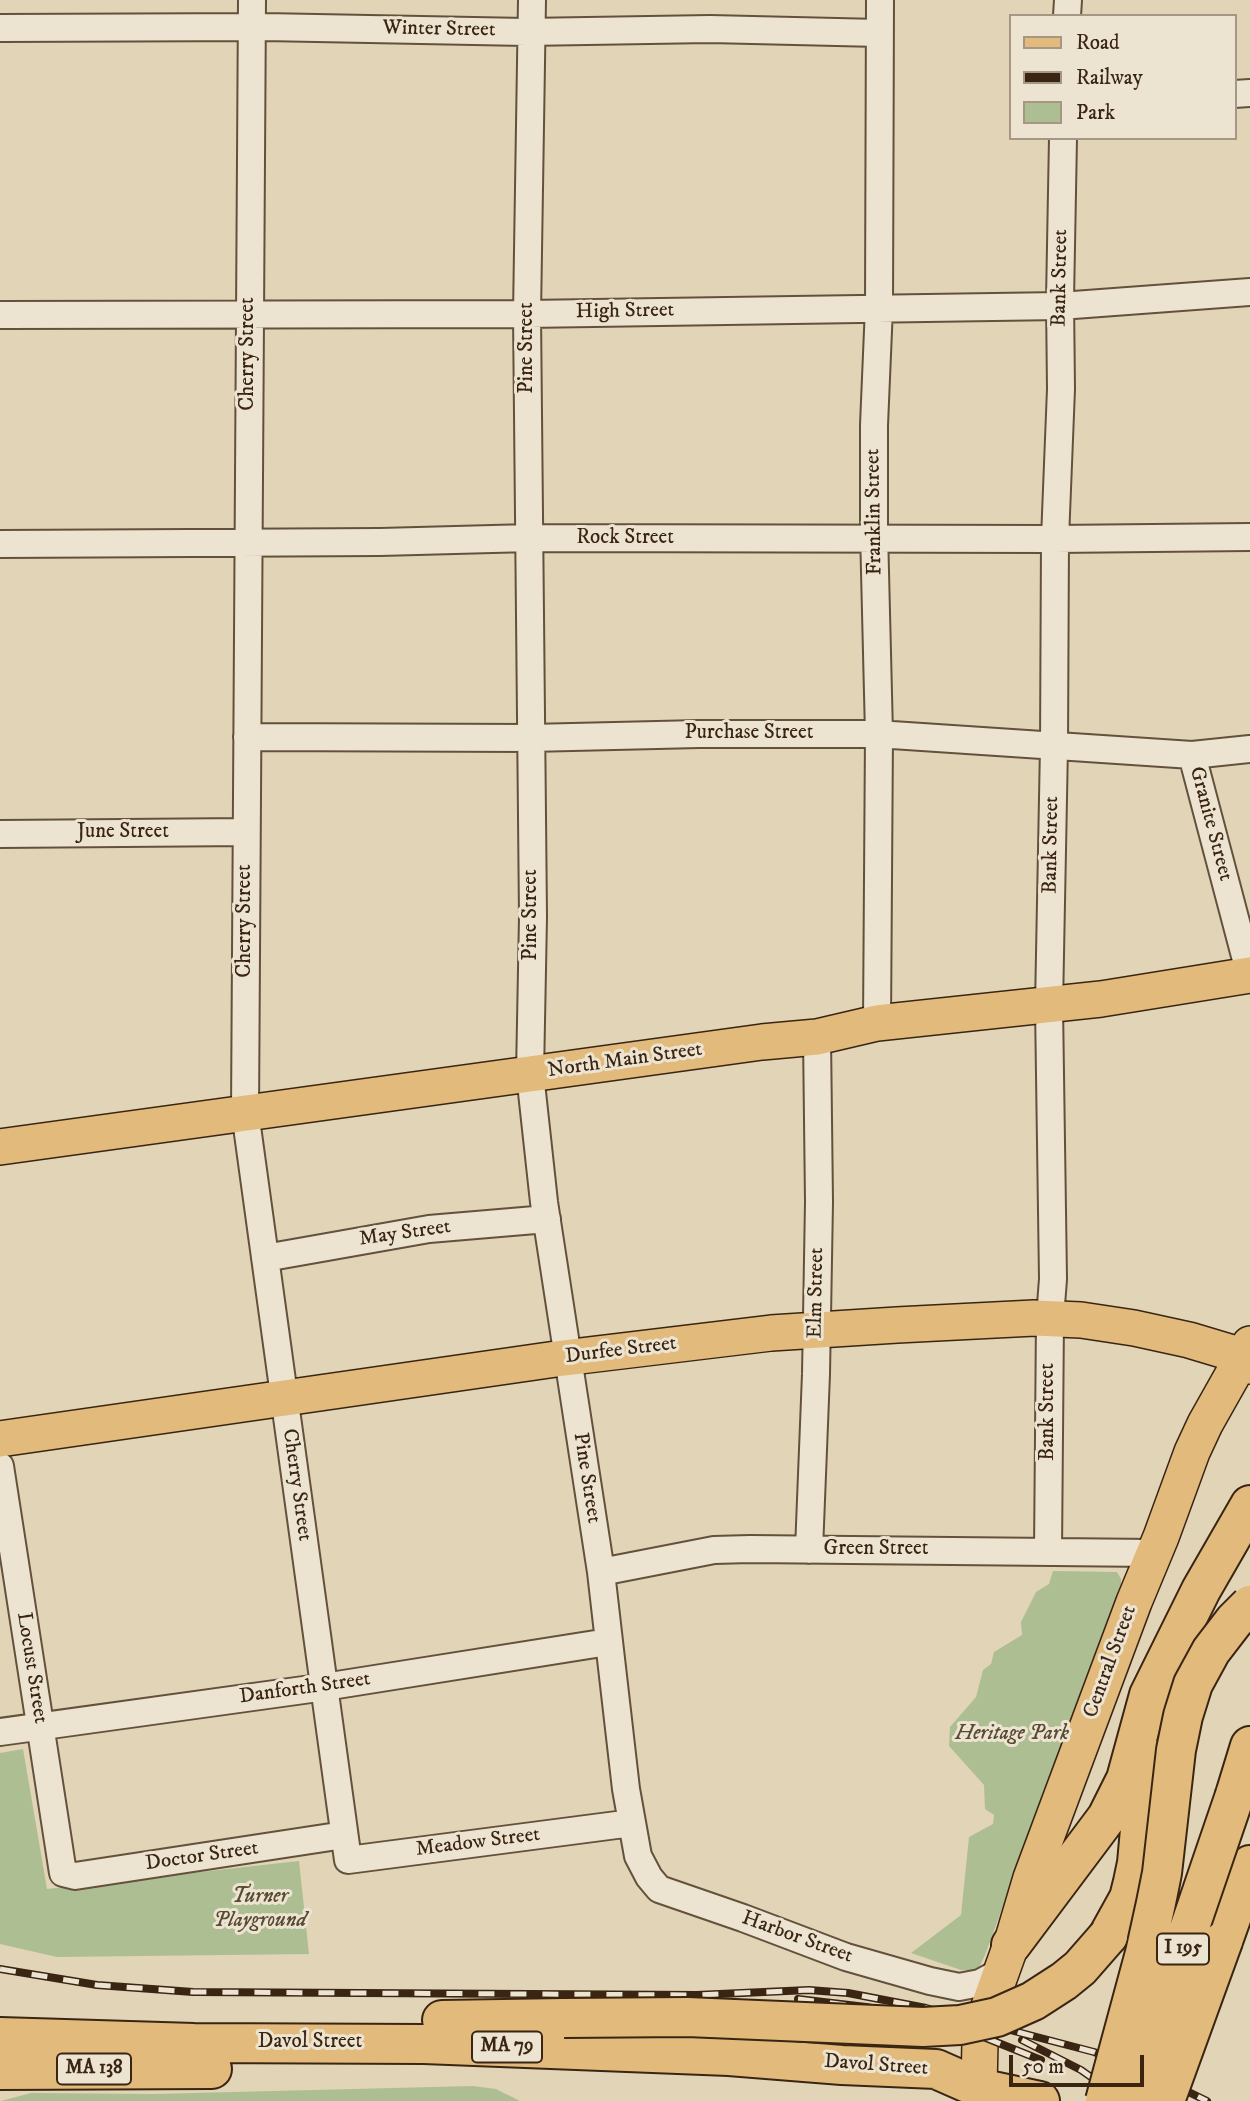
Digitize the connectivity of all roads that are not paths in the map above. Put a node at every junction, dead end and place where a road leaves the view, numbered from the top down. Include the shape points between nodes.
1 (252, 0) edge
2 (532, 0) edge
3 (880, 0) edge
4 (252, 27) junction
5 (0, 28) edge
6 (532, 32) junction
7 (879, 33) junction
8 (1063, 140) edge
9 (1250, 292) edge
10 (1060, 306) junction
11 (879, 307) junction
12 (527, 314) junction
13 (0, 315) edge
14 (250, 316) junction
15 (1250, 537) edge
16 (530, 538) junction
17 (874, 538) junction
18 (1055, 539) junction
19 (248, 542) junction
20 (0, 544) edge
21 (878, 734) junction
22 (247, 737) junction
23 (530, 738) junction
24 (1054, 747) junction
25 (1250, 749) edge
26 (1192, 755) junction
27 (246, 832) junction
28 (0, 834) edge
29 (1250, 975) edge
30 (1049, 1006) junction
31 (877, 1023) junction
32 (817, 1037) junction
33 (530, 1074) junction
34 (245, 1112) junction
35 (0, 1147) edge
36 (547, 1219) junction
37 (265, 1258) junction
38 (1050, 1318) junction
39 (816, 1330) junction
40 (568, 1357) junction
41 (1247, 1357) edge
42 (284, 1398) junction
43 (0, 1439) edge
44 (0, 1466) edge
45 (1250, 1505) edge
46 (809, 1550) junction
47 (1048, 1552) junction
48 (1154, 1553) junction
49 (601, 1572) junction
50 (1250, 1605) edge
51 (1190, 1615) junction
52 (608, 1642) junction
53 (324, 1687) junction
54 (40, 1726) junction
55 (0, 1732) edge
56 (1250, 1746) edge
57 (632, 1823) junction
58 (344, 1835) junction
59 (1250, 1865) edge
60 (62, 1871) joint
61 (1250, 1893) edge
62 (1223, 1941) junction
63 (1007, 1956) junction
64 (16, 2038) edge
65 (188, 2069) joint
66 (0, 2070) edge
67 (978, 2094) edge
68 (1032, 2099) edge
69 (1105, 2101) edge
70 (1126, 2101) edge
71 (1165, 2101) edge

1 - 4 street, Cherry Street
2 - 6 street, Pine Street
3 - 7 street, Franklin Street
4 - 5 street, Winter Street
4 - 6 street, Winter Street
4 - 14 street, Cherry Street
6 - 7 street, Winter Street via 710,29
6 - 12 street, Pine Street
7 - 11 street, Franklin Street
8 - 10 street, Bank Street
9 - 10 street, High Street
10 - 11 street, High Street
10 - 18 street, Bank Street
11 - 12 street, High Street
11 - 17 street, Franklin Street
12 - 14 street, High Street
12 - 16 street, Pine Street
13 - 14 street, High Street
14 - 19 street, Cherry Street
15 - 18 street, Rock Street
16 - 17 street, Rock Street
16 - 19 street, Rock Street
16 - 23 street, Pine Street
17 - 18 street, Rock Street
17 - 21 street, Franklin Street
18 - 24 street, Bank Street
19 - 20 street, Rock Street
19 - 22 street, Cherry Street
21 - 23 street, Purchase Street
21 - 24 street, Purchase Street
21 - 31 street, Franklin Street
22 - 23 street, Purchase Street
22 - 27 street, Cherry Street
23 - 33 street, Pine Street
24 - 26 street, Purchase Street
24 - 30 street, Bank Street
25 - 26 street, Purchase Street
26 - 29 street, Granite Street
27 - 28 street, June Street
27 - 34 street, Cherry Street
29 - 30 main road, North Main Street
30 - 31 main road, North Main Street
30 - 38 street, Bank Street via 1054,1279
31 - 32 main road, North Main Street
32 - 33 main road, North Main Street
32 - 39 street, Elm Street
33 - 34 main road, North Main Street
33 - 36 street, Pine Street
34 - 35 main road, North Main Street
34 - 37 street, Cherry Street
36 - 37 street, May Street via 429,1229
36 - 40 street, Pine Street
37 - 42 street, Cherry Street
38 - 39 main road, Durfee Street
38 - 41 main road, Durfee Street via 1153,1331
38 - 47 street, Bank Street
39 - 40 main road, Durfee Street
39 - 46 street, Elm Street
40 - 42 main road, Durfee Street
40 - 49 street, Pine Street
41 - 48 main road, Central Street via 1212,1410 1192,1452
42 - 43 main road, Durfee Street
42 - 53 street, Cherry Street
44 - 54 street, Locust Street
45 - 51 highway
46 - 47 street, Green Street
46 - 49 street, Green Street via 714,1550
47 - 48 street, Green Street
48 - 63 main road, Central Street via 1031,1878
49 - 52 street, Pine Street
50 - 69 highway, bridge via 1211,1651 1183,1716 1156,1903
51 - 63 highway via 1149,1695 1126,1779 1107,1817
51 - 64 highway, bridge via 1150,1754 1129,1898 1108,1936 1080,1968 1033,2001 997,2017 923,2028 687,2017 339,2021 127,2026
52 - 53 street, Danforth Street
52 - 57 street, Pine Street
53 - 54 street, Danforth Street
53 - 58 street, Cherry Street
54 - 55 street, Danforth Street
54 - 60 street, Locust Street
56 - 70 highway, I 195, bridge
57 - 58 street, Meadow Street via 348,1860
57 - 63 street, Harbor Street via 638,1856 659,1889 846,1956 959,1987 993,1976
58 - 60 street, Doctor Street via 75,1875
59 - 62 highway, I 195
61 - 62 highway
62 - 71 highway, I 195, bridge
63 - 67 main road, Central Street via 984,2027
64 - 67 highway, Davol Street / MA 79 via 424,2044 936,2069
65 - 66 highway, Davol Street / MA 138
65 - 67 highway, Davol Street / MA 79 via 498,2071 679,2077 933,2097
67 - 68 highway, MA 79

